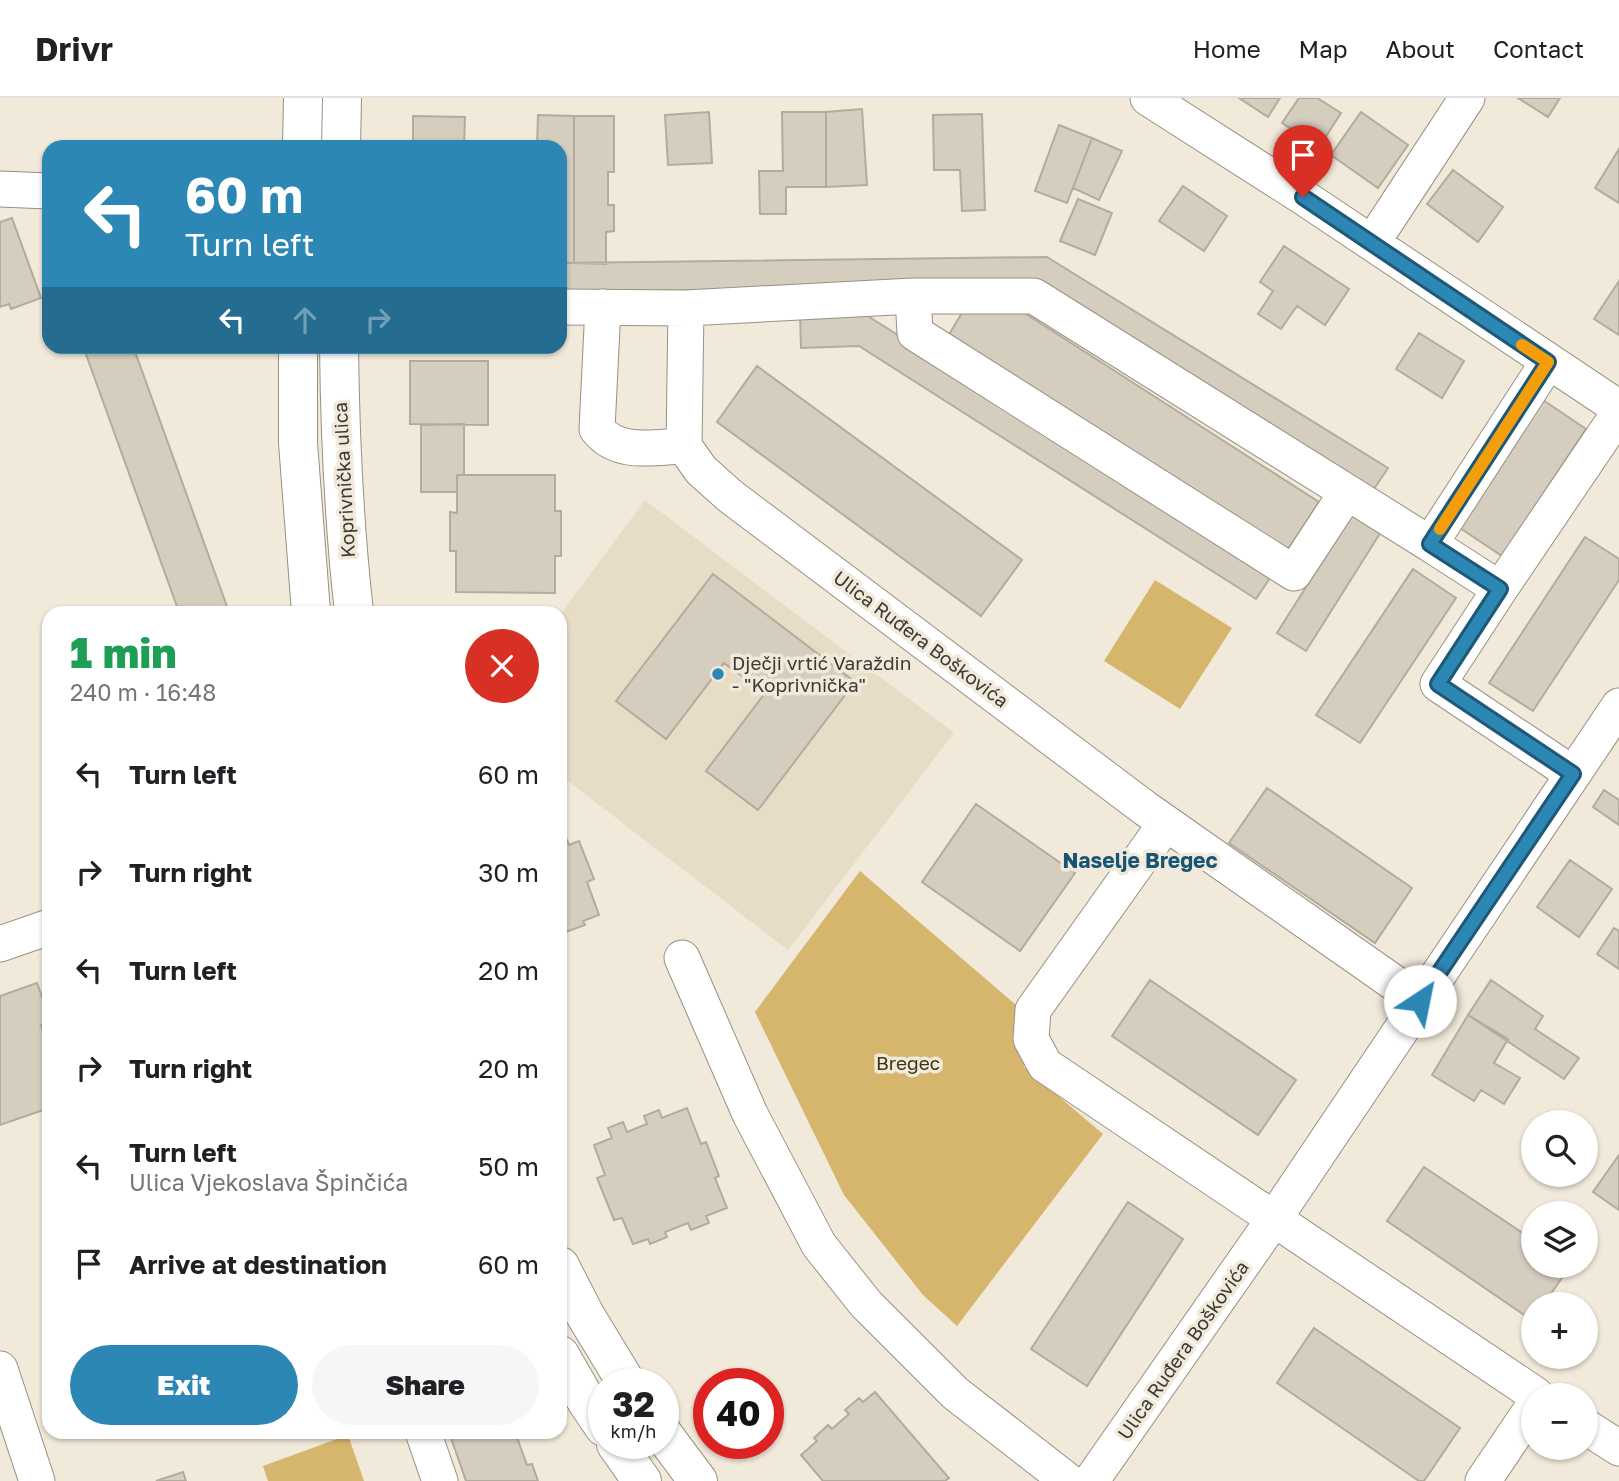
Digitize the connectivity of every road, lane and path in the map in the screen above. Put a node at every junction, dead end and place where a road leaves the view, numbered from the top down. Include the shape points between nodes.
1 (303, 98) edge
2 (342, 98) edge
3 (1148, 98) edge
4 (1467, 98) edge
5 (302, 140) edge
6 (341, 140) edge
7 (0, 189) edge
8 (42, 191) edge
9 (1372, 243) junction
10 (913, 296) junction
11 (567, 307) edge
12 (603, 307) junction
13 (686, 308) junction
14 (298, 354) edge
15 (339, 354) edge
16 (1548, 362) junction
17 (1619, 411) edge
18 (684, 446) junction
19 (1347, 492) junction
20 (1430, 544) junction
21 (1500, 589) junction
22 (311, 606) edge
23 (353, 606) edge
24 (1619, 706) edge
25 (1573, 774) junction
26 (1167, 823) junction
27 (42, 929) edge
28 (0, 944) edge
29 (682, 958) dead end
30 (1420, 1001) junction
31 (1275, 1219) junction
32 (567, 1280) edge
33 (567, 1367) edge
34 (617, 1368) edge
35 (0, 1369) edge
36 (1521, 1385) edge
37 (588, 1403) edge
38 (1521, 1425) edge
39 (36, 1429) edge
40 (1598, 1435) edge
41 (425, 1439) edge
42 (1619, 1448) edge
43 (679, 1455) edge
44 (627, 1459) edge
45 (37, 1481) edge
46 (440, 1481) edge
47 (642, 1481) edge
48 (698, 1481) edge
49 (1068, 1481) edge
50 (1091, 1481) edge
51 (1483, 1481) edge

1 - 5 main road
2 - 6 main road
3 - 9 street
4 - 9 street
7 - 8 street
9 - 16 street
10 - 13 street
10 - 19 street via 1034,296
10 - 19 street via 915,333 1294,573
11 - 12 street
12 - 13 street
12 - 18 street via 597,429 606,440 623,447
13 - 18 street
14 - 22 main road via 298,443
15 - 23 main road, Koprivnička ulica via 340,441
16 - 17 street
16 - 20 street
17 - 21 street
18 - 26 street, Ulica Ruđera Boškovića via 701,470 730,496
19 - 20 street
20 - 21 street
21 - 25 street via 1438,684
24 - 25 street, Ulica Ruđera Boškovića
25 - 30 street, Ulica Ruđera Boškovića
26 - 30 street, Ulica Ruđera Boškovića
26 - 31 street via 1033,1010 1031,1039 1045,1065
27 - 28 street
29 - 49 street via 750,1114 819,1245 866,1304 955,1393
30 - 31 street, Ulica Ruđera Boškovića
31 - 36 street
31 - 50 street, Ulica Ruđera Boškovića
32 - 34 main road
33 - 37 main road
35 - 39 street
38 - 51 street
39 - 45 street
40 - 42 street
41 - 46 street
43 - 48 main road
44 - 47 main road

